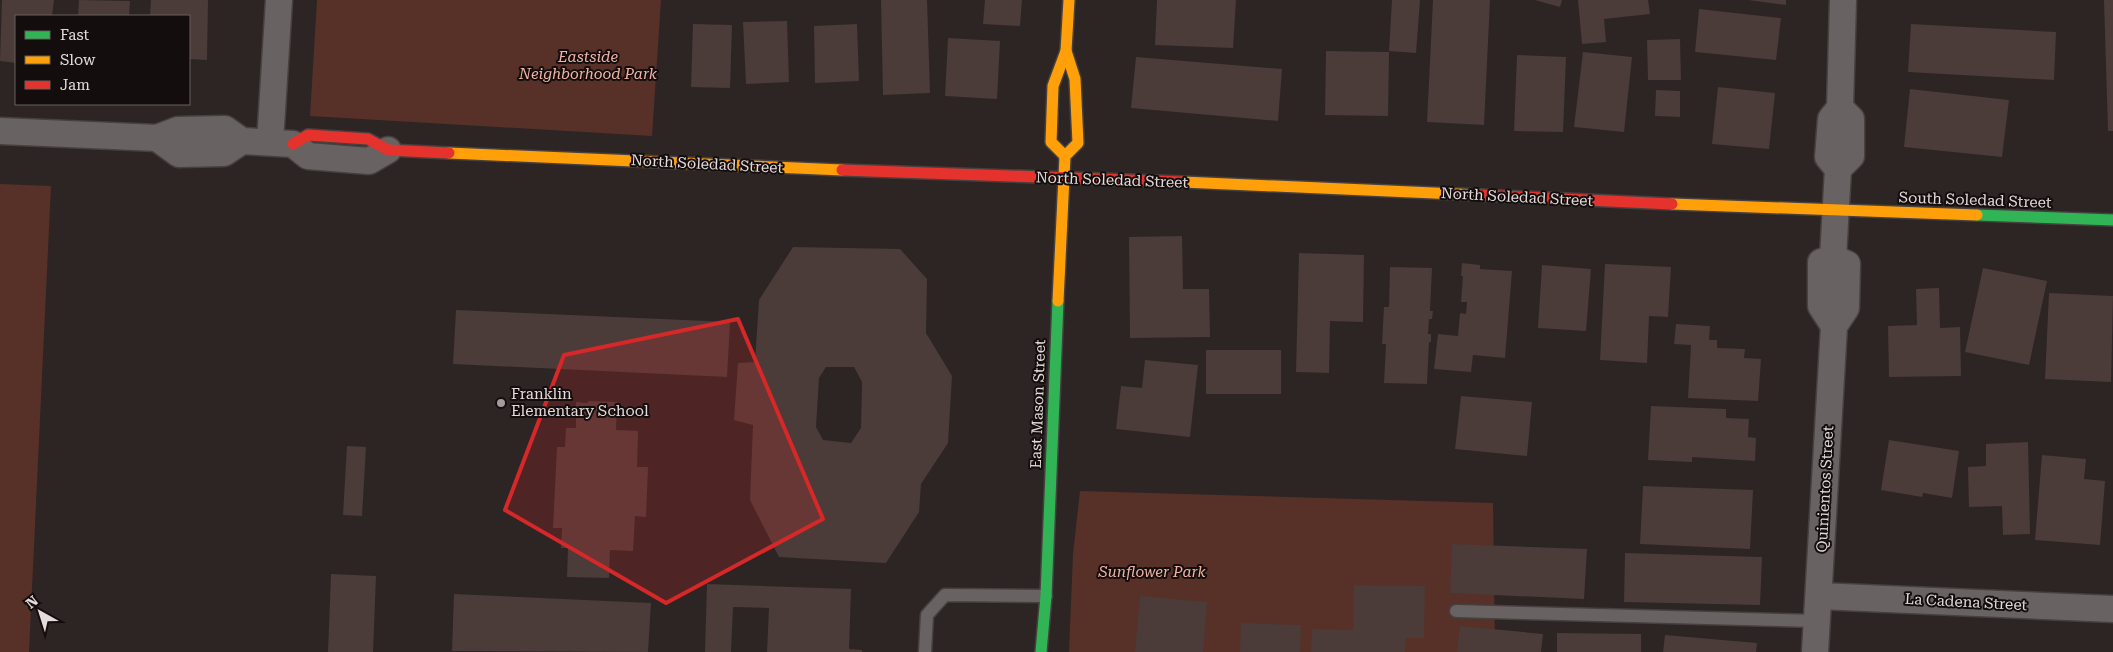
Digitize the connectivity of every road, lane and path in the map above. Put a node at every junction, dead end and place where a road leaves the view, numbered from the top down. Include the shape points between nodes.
1 (279, 0) edge
2 (1069, 0) edge
3 (1843, 0) edge
4 (1066, 51) junction
5 (0, 131) edge
6 (282, 143) junction
7 (388, 150) joint
8 (1065, 156) junction
9 (1063, 178) junction
10 (1836, 209) junction
11 (2113, 220) edge
12 (1046, 596) junction
13 (1819, 596) junction
14 (2113, 609) edge
15 (1456, 611) dead end
16 (1816, 621) junction
17 (926, 652) edge
18 (1041, 652) edge
19 (1815, 652) edge

1 - 6 street
2 - 4 street, East Mason Street
3 - 10 street, Quinientos Street via 1840,108 1850,119 1851,156 1838,169
4 - 8 street, East Mason Street via 1075,80 1078,143
4 - 8 street, East Mason Street via 1053,86 1051,142
5 - 6 street, North Soledad Street via 157,138 179,154 224,153 242,141
6 - 7 street, North Soledad Street via 308,156 369,161
7 - 9 street, North Soledad Street
8 - 9 street, East Mason Street
9 - 10 street, North Soledad Street
9 - 12 street, East Mason Street
10 - 11 street, South Soledad Street
10 - 13 street, Quinientos Street via 1833,258 1847,264 1846,308 1834,326
12 - 17 lane via 944,595 927,616
12 - 18 street, East Mason Street
13 - 14 street, La Cadena Street
13 - 16 street, Quinientos Street
15 - 16 lane
16 - 19 street, Quinientos Street

